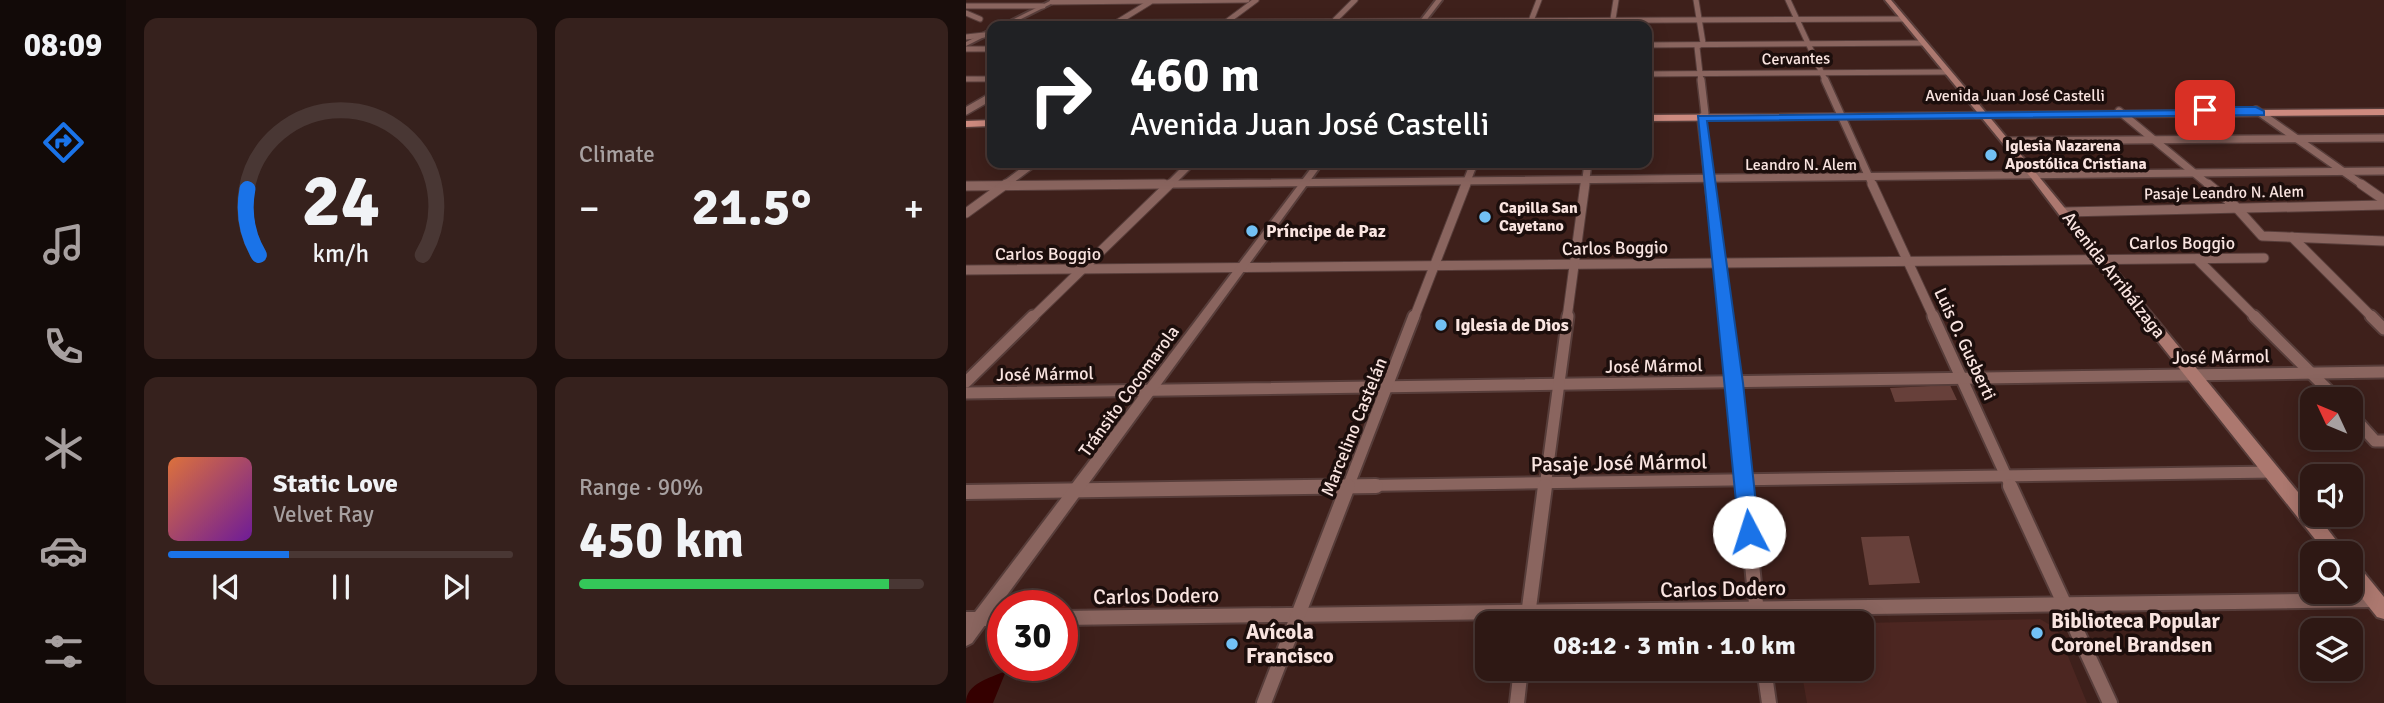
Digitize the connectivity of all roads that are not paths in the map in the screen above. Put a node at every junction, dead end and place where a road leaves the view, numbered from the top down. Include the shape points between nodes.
1 (1247, 0) edge
2 (1256, 0) edge
3 (1355, 0) edge
4 (1439, 0) edge
5 (1538, 0) edge
6 (1616, 0) edge
7 (1696, 0) edge
8 (1787, 0) edge
9 (1888, 0) edge
10 (1054, 1) edge
11 (1153, 1) edge
12 (1043, 6) junction
13 (966, 9) edge
14 (1903, 19) junction
15 (1701, 20) junction
16 (1797, 20) junction
17 (1014, 21) edge
18 (1118, 21) edge
19 (1227, 21) edge
20 (1334, 21) edge
21 (1423, 21) edge
22 (1531, 21) edge
23 (1612, 21) edge
24 (966, 22) edge
25 (1652, 22) edge
26 (987, 34) edge
27 (984, 35) junction
28 (966, 37) edge
29 (1922, 43) junction
30 (966, 44) edge
31 (1809, 44) junction
32 (1652, 45) edge
33 (1700, 45) junction
34 (966, 49) edge
35 (987, 49) edge
36 (1945, 72) junction
37 (1822, 73) junction
38 (1652, 74) edge
39 (1700, 74) junction
40 (966, 79) edge
41 (987, 79) edge
42 (987, 99) edge
43 (966, 111) edge
44 (2259, 111) junction
45 (2384, 111) edge
46 (2121, 113) junction
47 (1983, 114) junction
48 (1841, 115) junction
49 (1652, 116) edge
50 (1703, 116) junction
51 (966, 121) edge
52 (987, 121) edge
53 (2384, 138) edge
54 (2154, 139) junction
55 (2301, 140) junction
56 (2007, 141) junction
57 (1027, 168) edge
58 (1186, 168) edge
59 (1315, 168) edge
60 (1472, 168) edge
61 (1587, 168) edge
62 (2346, 172) junction
63 (2384, 172) edge
64 (2197, 174) junction
65 (2036, 177) junction
66 (1869, 178) junction
67 (1708, 179) junction
68 (1586, 180) junction
69 (1466, 181) junction
70 (1169, 184) junction
71 (1303, 184) junction
72 (1004, 185) junction
73 (966, 186) edge
74 (2384, 202) edge
75 (2235, 206) junction
76 (2065, 212) junction
77 (966, 213) edge
78 (2292, 237) junction
79 (2384, 241) edge
80 (2264, 258) dead end
81 (2099, 259) junction
82 (2197, 259) junction
83 (1908, 261) junction
84 (1718, 262) junction
85 (1435, 265) junction
86 (1577, 265) junction
87 (1242, 267) junction
88 (966, 270) edge
89 (1081, 270) junction
90 (2384, 329) edge
91 (2384, 372) edge
92 (2312, 373) junction
93 (2195, 375) junction
94 (1963, 380) junction
95 (966, 382) edge
96 (1734, 383) junction
97 (1560, 384) junction
98 (2325, 387) edge
99 (1388, 388) junction
100 (1150, 390) junction
101 (966, 393) edge
102 (2363, 426) edge
103 (2379, 441) edge
104 (2273, 472) junction
105 (2008, 477) junction
106 (1744, 480) junction
107 (1547, 483) junction
108 (1349, 486) junction
109 (1078, 490) junction
110 (966, 492) edge
111 (2328, 541) edge
112 (2363, 584) edge
113 (2062, 603) junction
114 (2381, 604) edge
115 (1529, 611) edge
116 (1757, 611) edge
117 (1874, 611) edge
118 (1298, 615) junction
119 (1475, 617) edge
120 (1078, 618) edge
121 (973, 619) edge
122 (966, 638) edge
123 (1520, 681) edge
124 (1766, 681) edge
125 (1264, 703) edge
126 (1517, 703) edge
127 (1769, 703) edge
128 (2110, 703) edge

1 - 11 street
2 - 19 street
3 - 20 street
4 - 21 street
5 - 22 street
6 - 23 street
7 - 15 street
8 - 16 street, Luis O. Gusberti
9 - 14 main road, Avenida Arribálzaga
10 - 11 street
10 - 12 street
11 - 18 street
12 - 13 street
12 - 17 street
13 - 24 street via 980,19
14 - 16 street
14 - 29 main road, Avenida Arribálzaga
15 - 16 street
15 - 25 street
15 - 33 street
16 - 31 street, Luis O. Gusberti
26 - 27 street
27 - 28 street
27 - 30 street
29 - 31 street
29 - 36 main road, Avenida Arribálzaga
31 - 33 street
31 - 37 street, Luis O. Gusberti
32 - 33 street
33 - 39 street
34 - 35 street
36 - 37 street, Cervantes
36 - 47 main road, Avenida Arribálzaga
37 - 39 street, Cervantes
37 - 48 street, Luis O. Gusberti
38 - 39 street, Cervantes
39 - 50 street
40 - 41 street
42 - 43 street
44 - 45 main road, Avenida Juan José Castelli
44 - 46 main road, Avenida Juan José Castelli
44 - 55 street
46 - 47 main road, Avenida Juan José Castelli
46 - 54 street
47 - 48 main road, Avenida Juan José Castelli
47 - 56 main road, Avenida Arribálzaga
48 - 50 main road, Avenida Juan José Castelli
48 - 66 street, Luis O. Gusberti
49 - 50 main road, Avenida Juan José Castelli
50 - 67 street
51 - 52 main road
53 - 55 street
54 - 55 street
54 - 56 street
54 - 64 street
55 - 62 street
56 - 65 main road, Avenida Arribálzaga
57 - 72 street
58 - 70 street
59 - 71 street, Tránsito Cocomarola
60 - 69 street, Marcelino Castelán
61 - 68 street
62 - 63 street, Leandro N. Alem
62 - 64 street, Leandro N. Alem
62 - 74 street
64 - 65 street, Leandro N. Alem
64 - 75 street
65 - 66 street, Leandro N. Alem
65 - 76 main road, Avenida Arribálzaga
66 - 67 street, Leandro N. Alem
66 - 83 street, Luis O. Gusberti
67 - 68 street, Leandro N. Alem
67 - 84 street
68 - 69 street, Leandro N. Alem
68 - 86 street
69 - 71 street, Leandro N. Alem
69 - 85 street, Marcelino Castelán
70 - 71 street, Leandro N. Alem
70 - 72 street, Leandro N. Alem
70 - 89 street
71 - 87 street, Tránsito Cocomarola
72 - 73 street, Leandro N. Alem
72 - 77 street
74 - 75 street, Pasaje Leandro N. Alem
75 - 76 street, Pasaje Leandro N. Alem
75 - 78 street via 2262,236
76 - 81 main road, Avenida Arribálzaga
78 - 79 street
78 - 90 street
80 - 82 street, Carlos Boggio
81 - 82 street, Carlos Boggio
81 - 83 street, Carlos Boggio
81 - 93 main road, Avenida Arribálzaga
82 - 92 street
83 - 84 street, Carlos Boggio
83 - 94 street, Luis O. Gusberti
84 - 86 street, Carlos Boggio
84 - 96 street
85 - 86 street, Carlos Boggio
85 - 87 street, Carlos Boggio
85 - 99 street, Marcelino Castelán
86 - 97 street
87 - 89 street, Carlos Boggio
87 - 100 street, Tránsito Cocomarola
88 - 89 street, Carlos Boggio
89 - 95 street
91 - 92 street, José Mármol
92 - 93 street, José Mármol
92 - 98 street
93 - 94 street, José Mármol
93 - 104 main road, Avenida Arribálzaga
94 - 96 street, José Mármol
94 - 105 street, Luis O. Gusberti
96 - 97 street, José Mármol
96 - 106 street
97 - 99 street, José Mármol
97 - 107 street
99 - 100 street, José Mármol
99 - 108 street, Marcelino Castelán
100 - 101 street, José Mármol
100 - 109 street, Tránsito Cocomarola
102 - 103 street
104 - 105 street, Pasaje José Mármol
104 - 111 main road, Avenida Arribálzaga
105 - 106 street, Pasaje José Mármol
105 - 113 street, Luis O. Gusberti
106 - 107 street, Pasaje José Mármol
106 - 116 street
107 - 108 street, Pasaje José Mármol
107 - 115 street
108 - 109 street, Pasaje José Mármol
108 - 118 street, Marcelino Castelán
109 - 110 street, Pasaje José Mármol
109 - 121 street, Tránsito Cocomarola
112 - 114 main road
113 - 114 street, Carlos Dodero
113 - 117 street, Carlos Dodero
113 - 128 street, Luis O. Gusberti
118 - 119 street, Carlos Dodero
118 - 120 street, Carlos Dodero
118 - 125 street, Marcelino Castelán
121 - 122 street, Tránsito Cocomarola
123 - 126 street
124 - 127 street

